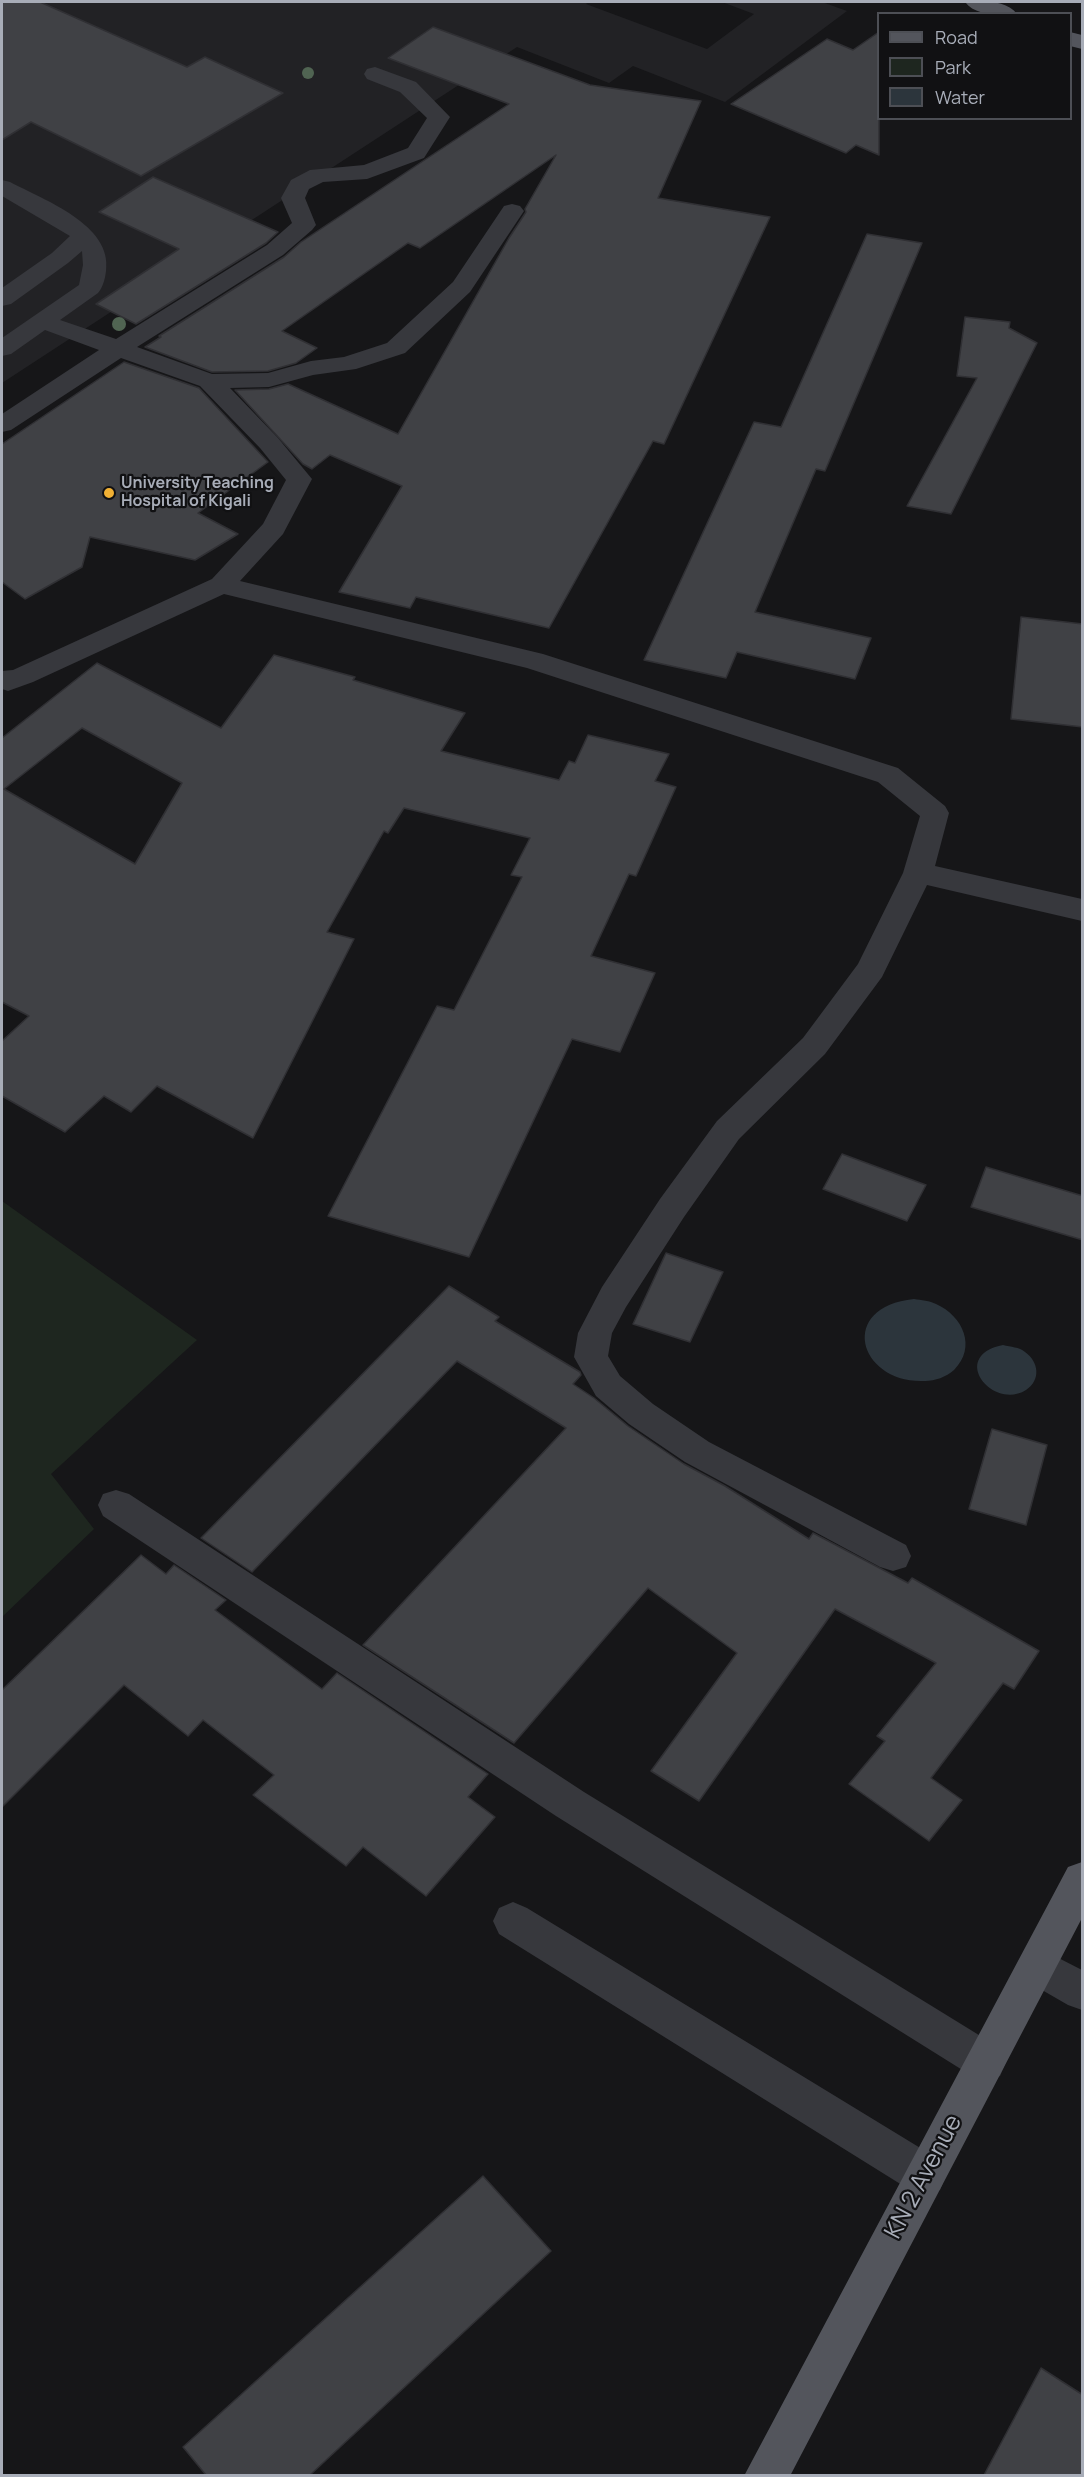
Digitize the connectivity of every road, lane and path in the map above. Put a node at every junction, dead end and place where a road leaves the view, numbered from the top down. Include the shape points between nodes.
1 (976, 2) edge
2 (1002, 12) edge
3 (375, 74) dead end
4 (2, 187) edge
5 (512, 211) dead end
6 (84, 236) junction
7 (2, 299) edge
8 (44, 322) junction
9 (119, 348) junction
10 (2, 349) edge
11 (209, 381) junction
12 (2, 425) edge
13 (221, 585) junction
14 (2, 680) edge
15 (918, 873) junction
16 (1083, 910) edge
17 (116, 1505) dead end
18 (893, 1556) dead end
19 (1083, 1880) edge
20 (513, 1921) dead end
21 (1037, 1966) junction
22 (1083, 1991) edge
23 (986, 2062) junction
24 (925, 2175) junction
25 (766, 2475) edge

1 - 2 main road
3 - 9 street via 408,87 439,117 417,153 367,172 318,175 299,185 292,198 304,225 275,250
4 - 6 street
5 - 11 street via 462,287 396,348 347,364 311,368 270,380
6 - 7 street
6 - 8 street via 91,243 96,267 90,288
8 - 9 street
8 - 10 street
9 - 11 street
9 - 12 street
11 - 13 street via 299,479 274,528
13 - 14 street via 23,676 8,682
13 - 15 street via 532,660 888,775 935,813
15 - 16 street
15 - 18 street via 871,969 814,1046 728,1130 672,1208 604,1315 595,1333 591,1357 608,1386 697,1452
17 - 23 street via 570,1804
19 - 21 main road, KN 2 Avenue
20 - 24 street
21 - 22 street
21 - 23 main road, KN 2 Avenue
23 - 24 main road, KN 2 Avenue
24 - 25 main road, KN 2 Avenue

